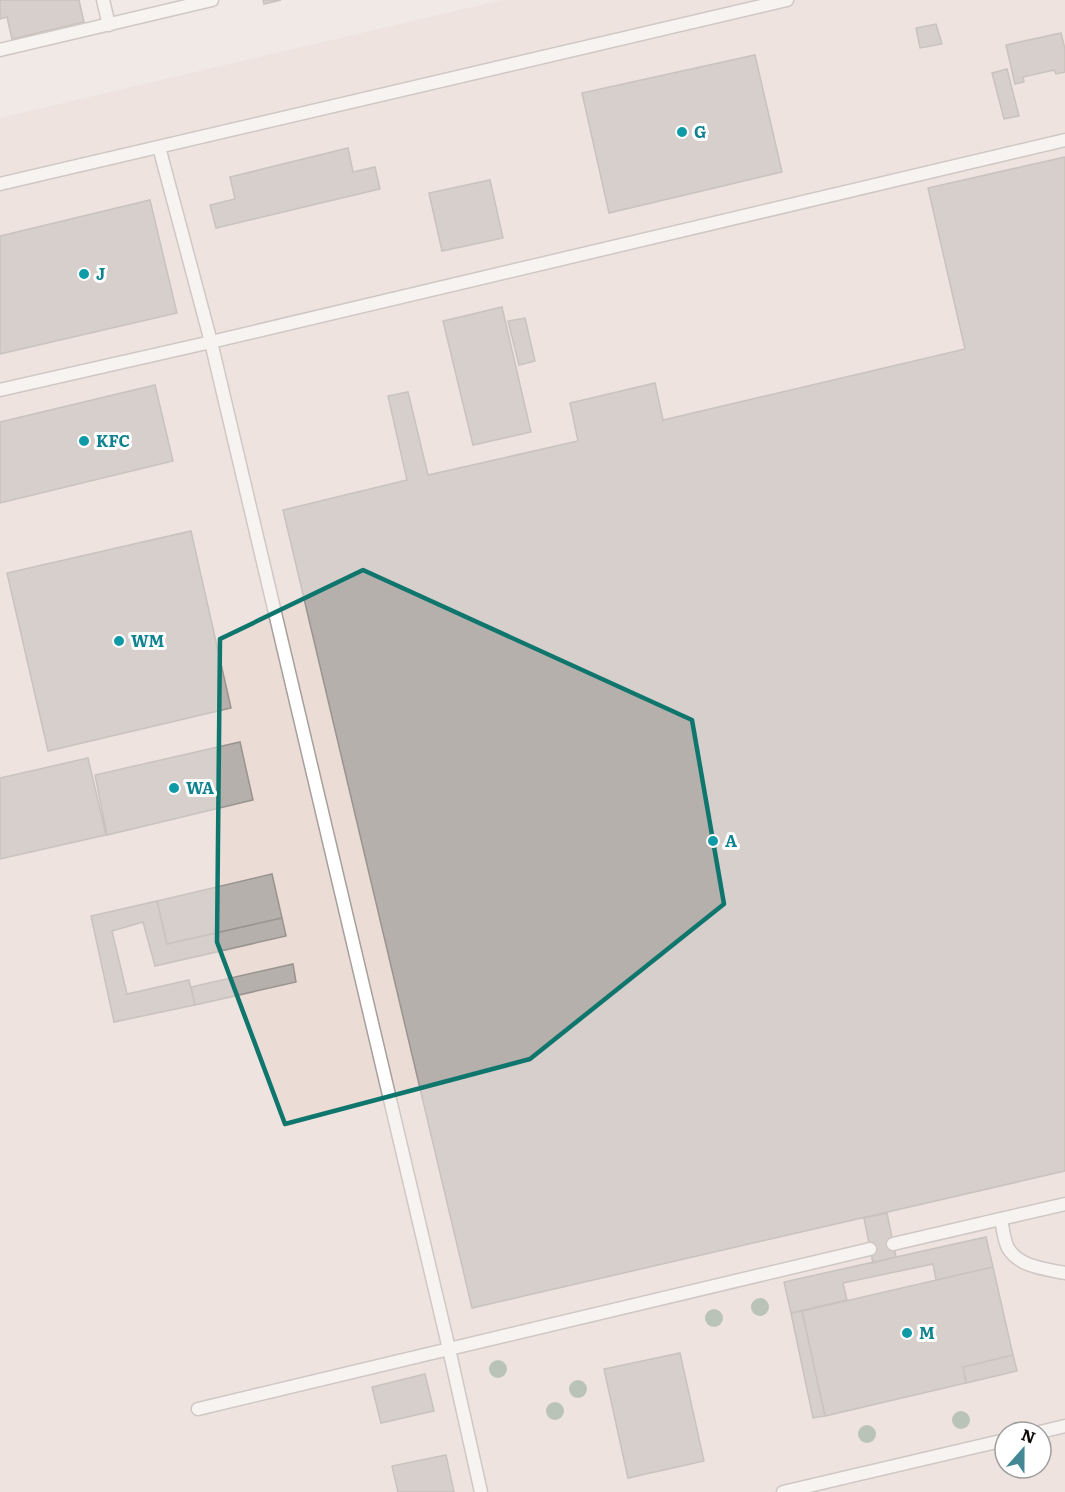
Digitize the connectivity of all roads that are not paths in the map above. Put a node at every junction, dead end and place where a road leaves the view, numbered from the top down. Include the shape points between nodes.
1 (104, 0) edge
2 (212, 0) edge
3 (787, 0) edge
4 (109, 25) junction
5 (0, 51) edge
6 (1065, 140) edge
7 (159, 147) junction
8 (0, 184) edge
9 (211, 342) junction
10 (0, 390) edge
11 (1065, 1204) edge
12 (1001, 1220) junction
13 (893, 1244) dead end
14 (870, 1249) dead end
15 (1065, 1273) edge
16 (449, 1349) junction
17 (198, 1409) dead end
18 (993, 1443) edge
19 (481, 1492) edge
20 (783, 1492) edge

1 - 4 lane
2 - 4 lane
3 - 7 lane
4 - 5 lane
6 - 9 lane
7 - 8 lane
7 - 9 lane
9 - 10 lane
9 - 16 lane
11 - 12 lane
12 - 13 lane
12 - 15 lane via 1008,1248 1021,1261
14 - 16 lane
16 - 17 lane
16 - 19 lane
18 - 20 lane

